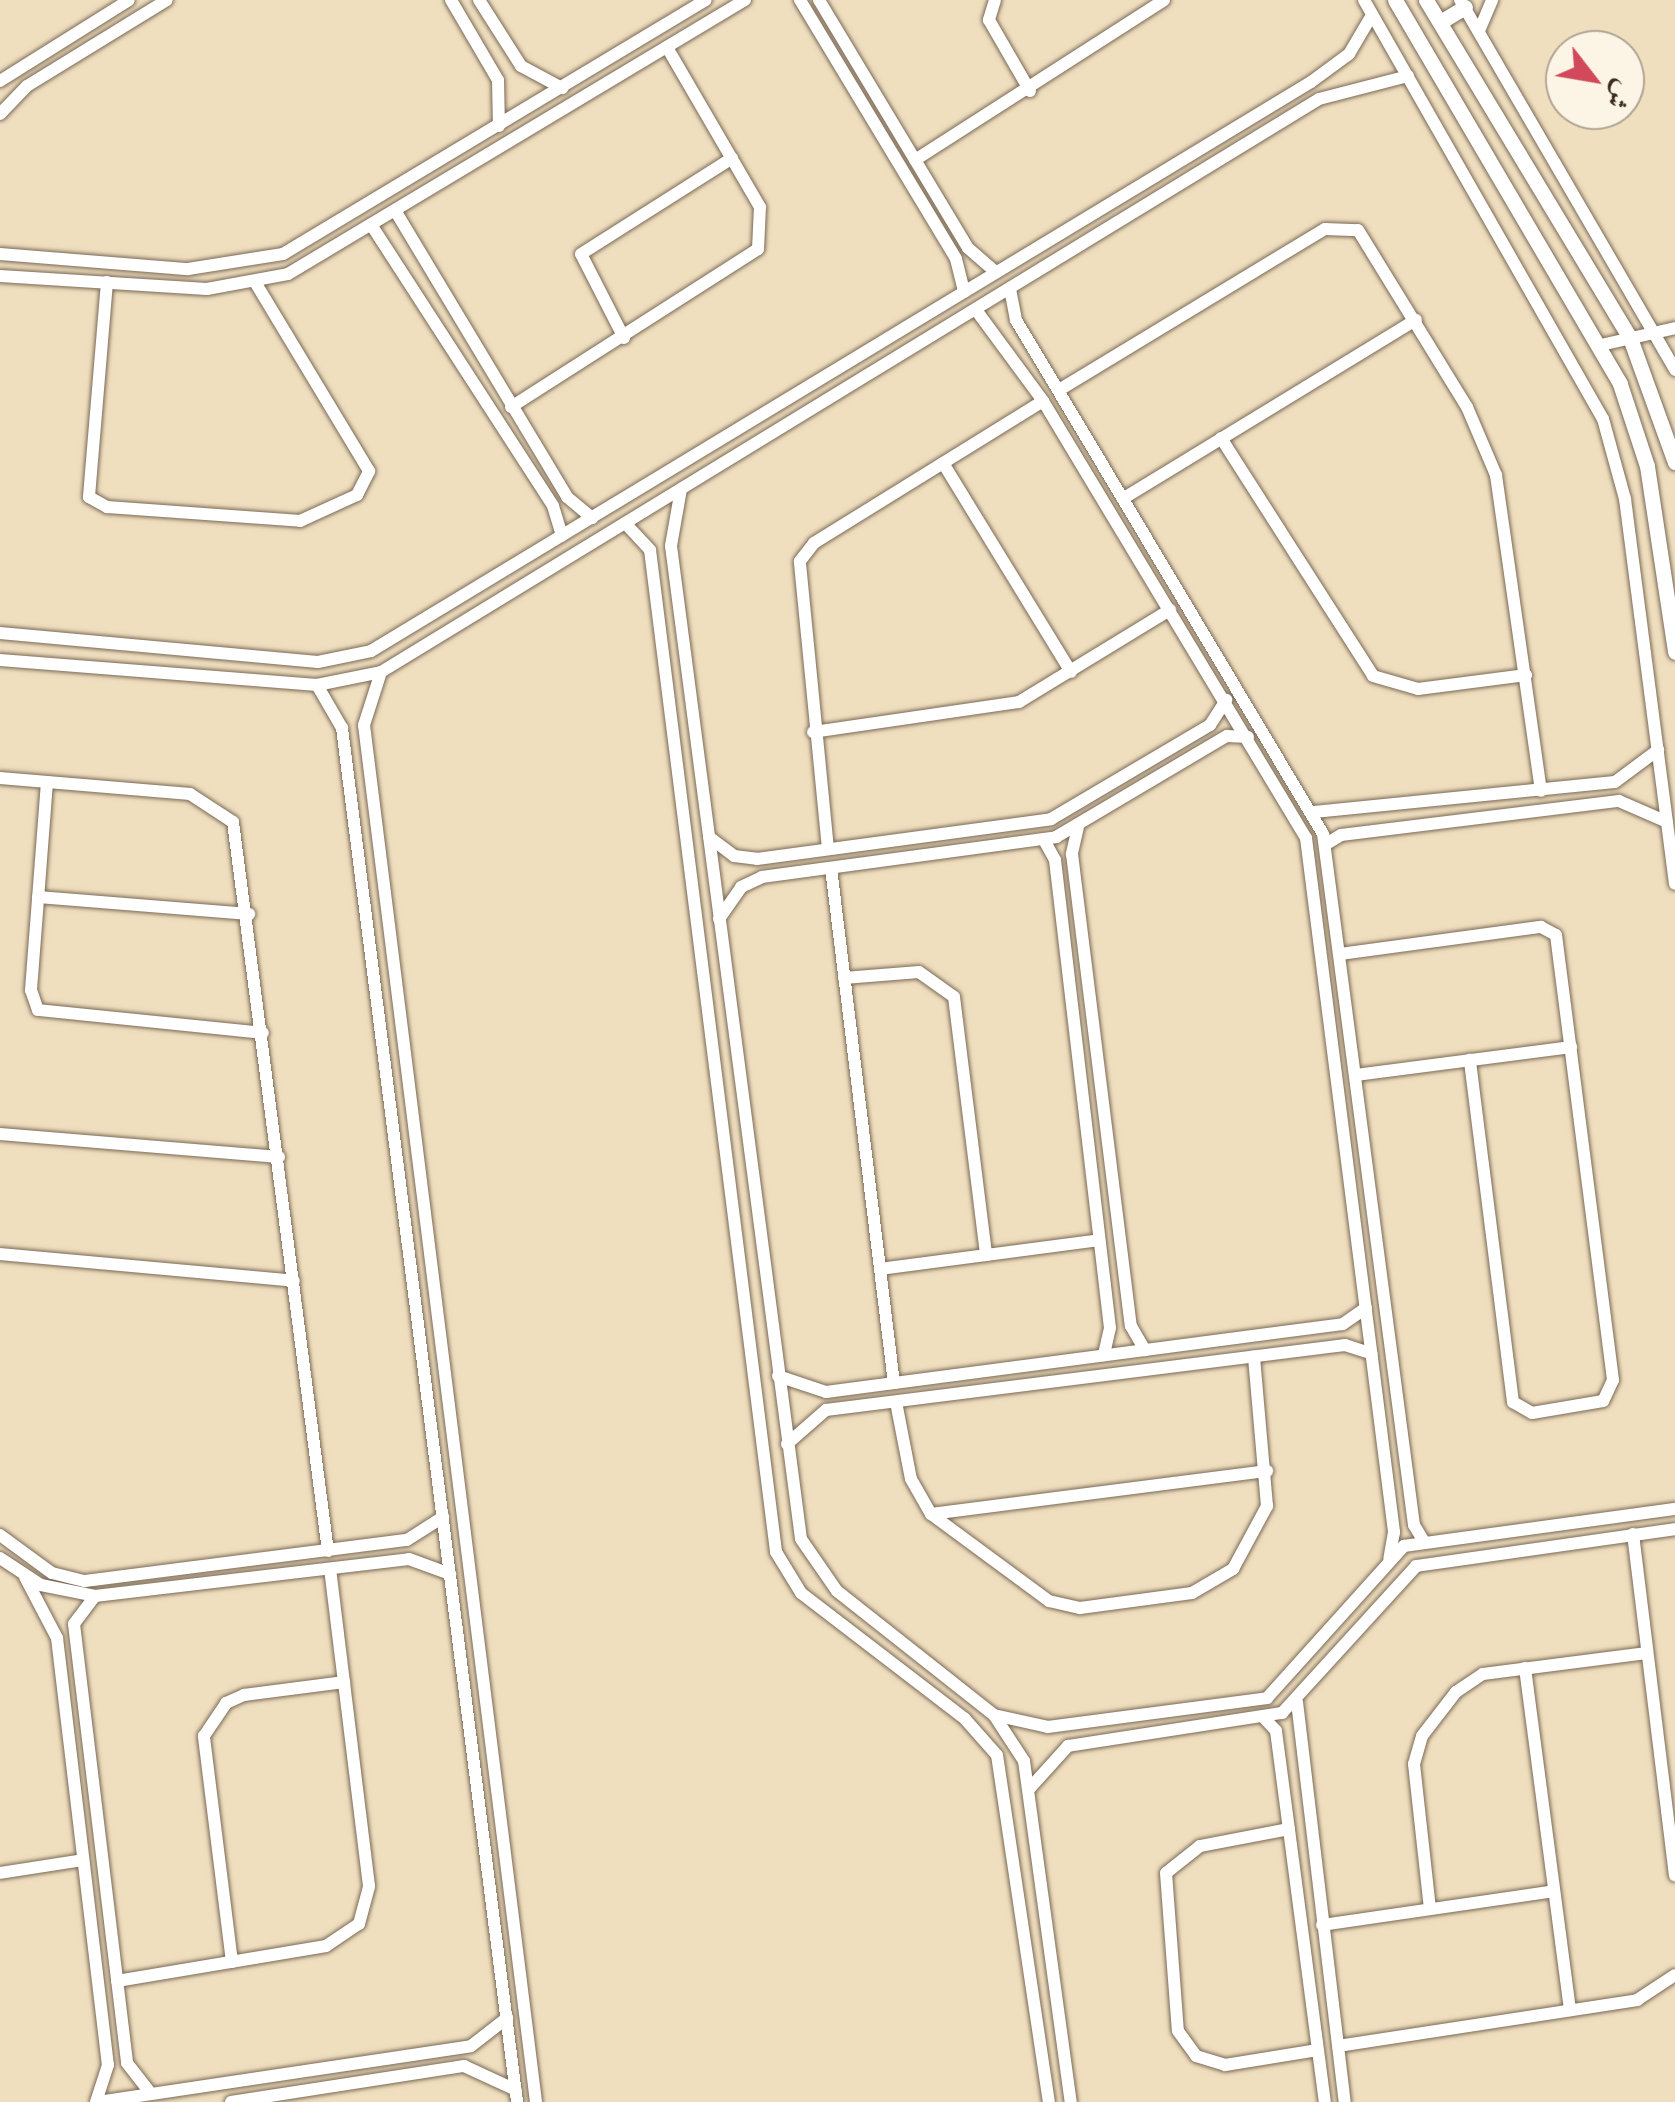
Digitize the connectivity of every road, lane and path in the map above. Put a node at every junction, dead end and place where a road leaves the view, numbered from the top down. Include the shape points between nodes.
1 (129, 0) edge
2 (167, 0) edge
3 (451, 0) edge
4 (479, 0) edge
5 (706, 0) edge
6 (746, 0) edge
7 (800, 0) edge
8 (818, 0) edge
9 (995, 0) edge
10 (1164, 0) edge
11 (1364, 0) edge
12 (1395, 0) edge
13 (1426, 0) edge
14 (1492, 0) edge
15 (1462, 4) edge
16 (1372, 14) junction
17 (1440, 22) junction
18 (1479, 30) junction
19 (667, 48) junction
20 (1408, 76) junction
21 (0, 80) edge
22 (562, 88) junction
23 (1030, 91) junction
24 (0, 114) edge
25 (499, 126) junction
26 (732, 158) junction
27 (915, 160) junction
28 (396, 212) junction
29 (372, 226) junction
30 (0, 254) edge
31 (996, 272) junction
32 (0, 276) edge
33 (107, 282) junction
34 (256, 284) junction
35 (1010, 289) junction
36 (964, 292) junction
37 (976, 310) junction
38 (1416, 320) junction
39 (1675, 328) edge
40 (1022, 330) junction
41 (1658, 330) junction
42 (624, 338) junction
43 (1630, 338) junction
44 (1005, 342) junction
45 (1601, 345) junction
46 (854, 358) junction
47 (1675, 370) edge
48 (867, 376) junction
49 (1059, 390) junction
50 (1043, 401) junction
51 (511, 408) junction
52 (1222, 438) junction
53 (943, 462) junction
54 (1675, 462) edge
55 (682, 489) junction
56 (1124, 498) junction
57 (592, 518) junction
58 (625, 523) junction
59 (562, 536) junction
60 (1170, 610) junction
61 (0, 633) edge
62 (200, 652) junction
63 (1675, 652) edge
64 (0, 660) edge
65 (381, 672) junction
66 (1072, 672) junction
67 (1526, 675) junction
68 (198, 676) junction
69 (317, 685) junction
70 (1226, 700) junction
71 (814, 732) junction
72 (1248, 737) junction
73 (1658, 750) junction
74 (0, 778) edge
75 (46, 782) junction
76 (1541, 791) junction
77 (1314, 812) junction
78 (1667, 822) junction
79 (1078, 826) junction
80 (708, 836) junction
81 (1044, 840) junction
82 (1326, 844) junction
83 (828, 849) junction
84 (831, 868) junction
85 (1675, 884) edge
86 (38, 897) junction
87 (249, 914) junction
88 (719, 919) junction
89 (1340, 954) junction
90 (844, 978) junction
91 (1348, 1017) junction
92 (1330, 1020) junction
93 (264, 1033) junction
94 (1571, 1047) junction
95 (1470, 1060) junction
96 (1356, 1076) junction
97 (0, 1134) edge
98 (279, 1156) junction
99 (424, 1201) junction
100 (403, 1202) junction
101 (1100, 1240) junction
102 (0, 1254) edge
103 (986, 1255) junction
104 (880, 1269) junction
105 (294, 1281) junction
106 (1366, 1308) junction
107 (1145, 1350) junction
108 (1372, 1354) junction
109 (1104, 1356) junction
110 (1254, 1357) junction
111 (778, 1376) junction
112 (894, 1383) junction
113 (896, 1402) junction
114 (787, 1444) junction
115 (1267, 1471) junction
116 (1675, 1509) edge
117 (932, 1514) junction
118 (443, 1517) junction
119 (1675, 1529) edge
120 (1632, 1534) junction
121 (0, 1535) edge
122 (406, 1540) junction
123 (1423, 1540) junction
124 (328, 1551) junction
125 (0, 1558) edge
126 (1389, 1559) junction
127 (409, 1560) junction
128 (330, 1569) junction
129 (164, 1572) junction
130 (450, 1574) junction
131 (25, 1576) junction
132 (166, 1588) junction
133 (95, 1596) junction
134 (910, 1648) junction
135 (1648, 1652) junction
136 (895, 1666) junction
137 (1525, 1668) junction
138 (344, 1682) junction
139 (1297, 1702) junction
140 (994, 1715) junction
141 (1265, 1718) junction
142 (496, 1780) junction
143 (477, 1783) junction
144 (1030, 1788) junction
145 (1289, 1830) junction
146 (83, 1860) junction
147 (0, 1874) edge
148 (1675, 1876) edge
149 (1554, 1891) junction
150 (1430, 1910) junction
151 (1322, 1926) junction
152 (232, 1962) junction
153 (1675, 1975) edge
154 (118, 1981) junction
155 (1570, 2010) junction
156 (507, 2018) junction
157 (1338, 2046) junction
158 (450, 2049) junction
159 (1318, 2050) junction
160 (127, 2062) junction
161 (108, 2066) junction
162 (453, 2068) junction
163 (151, 2094) junction
164 (517, 2096) edge
165 (97, 2102) edge
166 (231, 2102) edge
167 (536, 2102) edge
168 (1049, 2102) edge
169 (1070, 2102) edge
170 (1326, 2102) edge
171 (1345, 2102) edge

1 - 21 street
2 - 24 street via 27,86
3 - 25 street via 498,80
4 - 22 street via 521,66
5 - 22 street
6 - 19 street
7 - 36 street via 956,259
8 - 27 street
9 - 23 street via 989,20
10 - 23 street
11 - 16 street
12 - 45 street
13 - 17 street
14 - 18 street
15 - 17 street
15 - 18 street
16 - 20 street
16 - 31 street via 1335,65
17 - 43 street
18 - 41 street
19 - 26 street
19 - 28 street
20 - 35 street via 1319,99
20 - 73 street via 1602,419 1625,499
22 - 25 street
23 - 27 street
25 - 30 street via 258,262 188,269
26 - 42 street via 760,206 758,249
26 - 42 street via 584,249 582,266
27 - 31 street via 968,248
28 - 29 street
28 - 51 street
29 - 34 street
29 - 59 street via 553,506
31 - 36 street
32 - 33 street
33 - 34 street
33 - 34 street via 87,483 94,502 300,521 358,496 370,471
35 - 37 street
35 - 40 street
36 - 46 street
37 - 44 street
37 - 48 street
38 - 49 street via 1366,238 1336,225
38 - 52 street
38 - 67 street via 1496,474
39 - 41 street
40 - 44 street
40 - 49 street
41 - 43 street
41 - 47 street
42 - 51 street
43 - 45 street
43 - 54 street
44 - 50 street
45 - 63 street via 1647,466
46 - 48 street
46 - 57 street
48 - 55 street
49 - 56 street
50 - 53 street
50 - 60 street
51 - 57 street via 567,497
52 - 56 street
52 - 67 street via 1372,676 1418,689
53 - 66 street
53 - 71 street via 800,561
55 - 58 street
55 - 80 street via 671,546
56 - 77 street
57 - 59 street
58 - 65 street
58 - 136 street via 650,550 776,1552 801,1593
59 - 62 street via 354,658
60 - 66 street
60 - 70 street
61 - 62 street
62 - 68 street
64 - 68 street
65 - 69 street
65 - 99 street via 364,726
66 - 71 street via 1011,705
67 - 76 street
68 - 69 street
69 - 100 street via 342,728
70 - 72 street
70 - 83 street via 1210,725 1060,816
71 - 83 street
72 - 79 street via 1226,736
72 - 92 street via 1306,838
73 - 76 street via 1622,780
73 - 78 street
74 - 75 street
75 - 86 street
75 - 87 street via 190,794 222,808 240,839
76 - 77 street
77 - 82 street
78 - 82 street via 1619,801 1340,835
78 - 85 street
79 - 81 street
79 - 107 street via 1072,854 1126,1289 1132,1332
80 - 83 street via 745,859
80 - 88 street
81 - 84 street
81 - 101 street via 1054,860
82 - 89 street
84 - 88 street via 751,880
84 - 90 street
86 - 87 street
86 - 93 street via 38,1010
87 - 93 street
88 - 111 street
89 - 91 street
89 - 94 street via 1547,927 1558,940
90 - 103 street via 919,972 954,997
90 - 104 street
91 - 92 street
91 - 96 street
92 - 106 street
93 - 98 street
94 - 95 street
94 - 95 street via 1613,1388 1603,1402 1532,1413 1511,1394
95 - 96 street
96 - 123 street via 1414,1525
97 - 98 street
98 - 105 street
99 - 100 street
99 - 142 street
100 - 118 street
101 - 103 street
101 - 109 street via 1110,1328
102 - 105 street
103 - 104 street
104 - 112 street
105 - 124 street
106 - 107 street via 1343,1324
106 - 108 street
107 - 109 street
108 - 110 street via 1345,1345
108 - 126 street via 1394,1532
109 - 112 street
110 - 113 street
110 - 115 street
111 - 112 street via 817,1392
111 - 114 street
113 - 114 street via 816,1413
113 - 117 street via 911,1480
114 - 134 street via 810,1558
115 - 117 street
115 - 117 street via 1262,1524 1220,1580 1080,1608 1048,1602
116 - 123 street
118 - 122 street
118 - 130 street
119 - 120 street
120 - 135 street
120 - 139 street via 1416,1566
121 - 129 street via 68,1578
122 - 124 street
122 - 127 street
123 - 126 street
124 - 129 street
125 - 131 street
126 - 140 street via 1274,1696 1048,1728
127 - 128 street
127 - 130 street
128 - 132 street
128 - 138 street
129 - 132 street
130 - 143 street
131 - 133 street
131 - 146 street via 56,1638
132 - 133 street
133 - 154 street via 74,1624
134 - 136 street
134 - 140 street
135 - 137 street
135 - 148 street
136 - 168 street via 983,1735 1006,1777
137 - 149 street
137 - 150 street via 1464,1684 1416,1749
138 - 152 street via 368,1906 359,1924 326,1946
138 - 152 street via 244,1695 226,1703 204,1736
139 - 141 street
139 - 151 street
140 - 144 street
141 - 144 street via 1059,1748
141 - 145 street via 1276,1731
142 - 143 street
142 - 167 street
143 - 156 street
144 - 169 street
145 - 159 street
145 - 159 street via 1200,1846 1166,1873 1178,2032 1210,2063
146 - 147 street
146 - 161 street
149 - 150 street
149 - 155 street
150 - 151 street
151 - 157 street
152 - 154 street
153 - 155 street via 1652,1996
154 - 160 street
155 - 157 street
156 - 158 street via 480,2042
156 - 164 street
157 - 171 street
158 - 162 street
158 - 163 street
159 - 170 street
160 - 161 street
160 - 163 street
161 - 165 street
162 - 164 street via 481,2068
162 - 166 street
163 - 165 street

